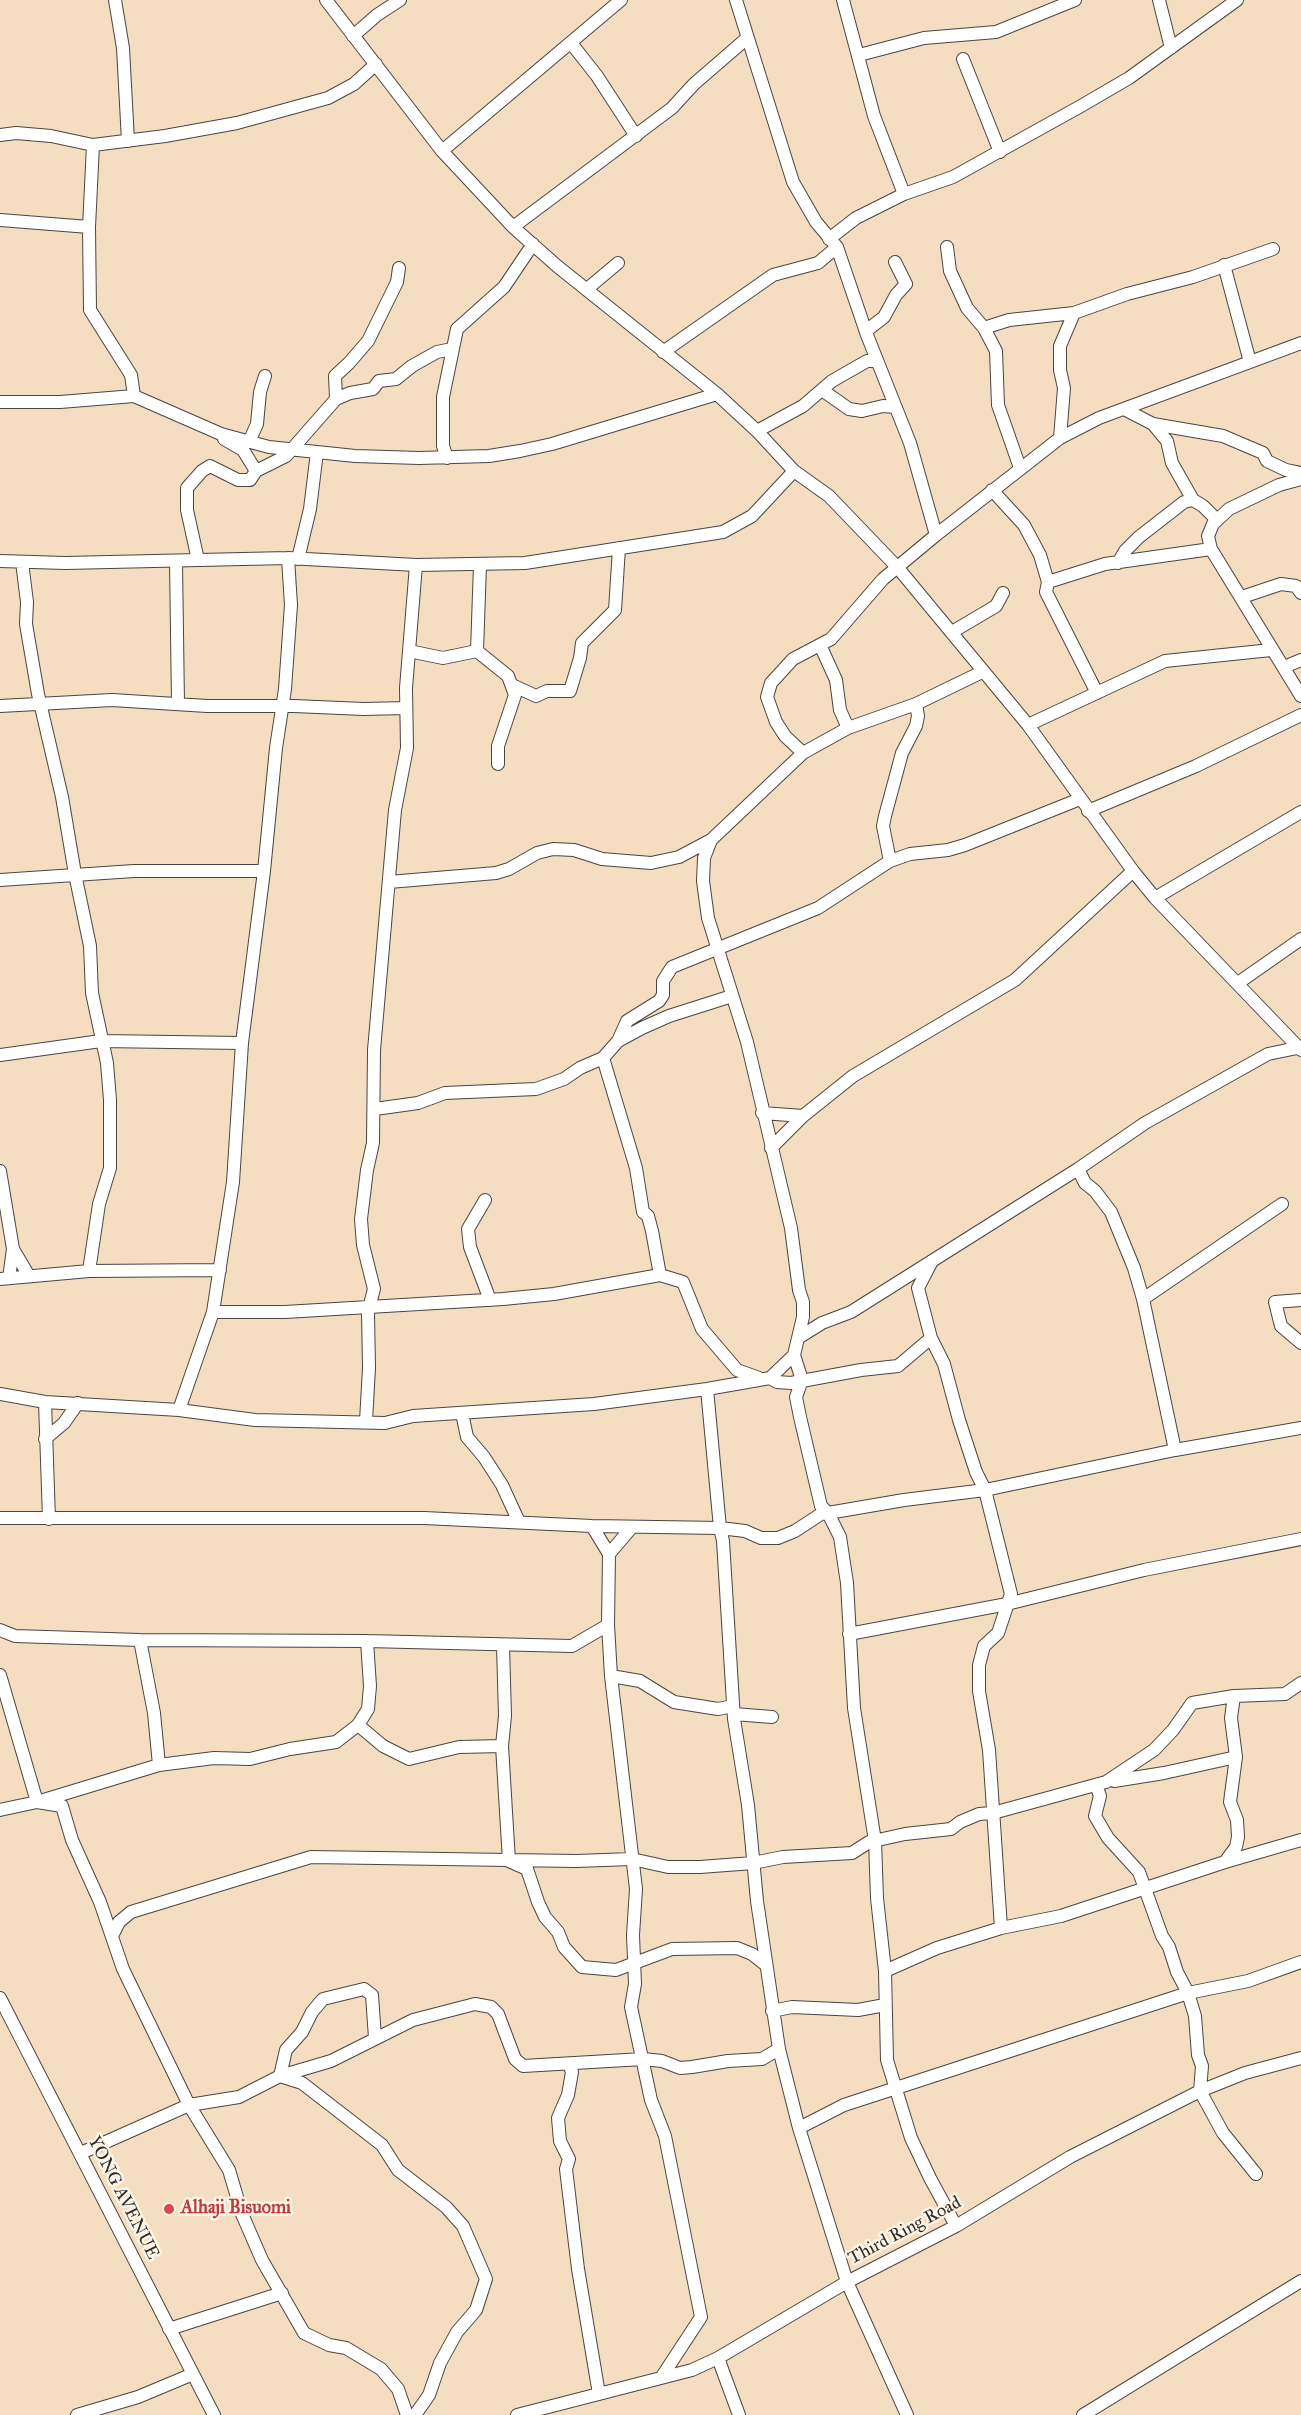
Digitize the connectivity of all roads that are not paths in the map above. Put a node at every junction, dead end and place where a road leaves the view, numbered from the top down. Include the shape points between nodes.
1 (115, 0) edge
2 (326, 0) edge
3 (400, 0) edge
4 (621, 0) edge
5 (736, 0) edge
6 (843, 0) edge
7 (1075, 0) edge
8 (1159, 0) edge
9 (1237, 0) edge
10 (353, 36) junction
11 (746, 39) junction
12 (571, 43) junction
13 (1171, 48) junction
14 (859, 55) junction
15 (963, 59) dead end
16 (376, 64) junction
17 (0, 135) edge
18 (636, 136) junction
19 (128, 141) junction
20 (93, 145) junction
21 (442, 151) junction
22 (1000, 152) junction
23 (904, 194) junction
24 (0, 220) edge
25 (89, 226) junction
26 (513, 227) junction
27 (833, 243) junction
28 (533, 244) junction
29 (947, 247) dead end
30 (1273, 249) dead end
31 (896, 262) dead end
32 (618, 263) dead end
33 (1224, 265) junction
34 (399, 268) dead end
35 (587, 289) junction
36 (1074, 313) junction
37 (984, 328) junction
38 (866, 331) junction
39 (1301, 343) edge
40 (452, 349) junction
41 (663, 352) junction
42 (877, 361) junction
43 (1250, 362) junction
44 (265, 376) dead end
45 (822, 390) junction
46 (717, 394) junction
47 (134, 396) junction
48 (336, 399) junction
49 (0, 402) edge
50 (896, 407) junction
51 (1124, 409) junction
52 (1153, 424) junction
53 (757, 431) junction
54 (221, 434) junction
55 (1060, 438) junction
56 (249, 442) junction
57 (292, 449) junction
58 (317, 452) junction
59 (447, 458) junction
60 (1020, 468) junction
61 (256, 471) junction
62 (794, 471) junction
63 (1301, 473) edge
64 (1301, 479) edge
65 (992, 490) junction
66 (1193, 500) junction
67 (1217, 520) junction
68 (936, 535) junction
69 (619, 548) junction
70 (1211, 549) junction
71 (293, 559) junction
72 (198, 560) junction
73 (0, 561) edge
74 (176, 561) junction
75 (22, 562) junction
76 (1118, 563) junction
77 (416, 565) junction
78 (480, 566) junction
79 (898, 568) junction
80 (1048, 582) junction
81 (1003, 593) dead end
82 (1301, 593) edge
83 (1242, 597) junction
84 (952, 632) junction
85 (820, 645) junction
86 (1271, 650) junction
87 (409, 651) junction
88 (477, 651) junction
89 (1301, 660) edge
90 (1284, 667) junction
91 (982, 672) junction
92 (512, 685) junction
93 (1097, 693) junction
94 (1301, 696) edge
95 (40, 702) junction
96 (178, 704) junction
97 (916, 704) junction
98 (0, 706) edge
99 (283, 707) junction
100 (406, 708) junction
101 (1301, 715) edge
102 (1028, 725) junction
103 (848, 728) junction
104 (803, 753) junction
105 (498, 764) dead end
106 (1080, 799) junction
107 (1088, 811) junction
108 (1301, 812) edge
109 (711, 840) junction
110 (890, 861) junction
111 (264, 871) junction
112 (1133, 871) junction
113 (75, 874) junction
114 (0, 880) edge
115 (389, 882) junction
116 (1155, 898) junction
117 (1301, 939) edge
118 (717, 951) junction
119 (1238, 983) junction
120 (732, 996) junction
121 (101, 1041) junction
122 (618, 1041) junction
123 (242, 1043) junction
124 (1300, 1048) edge
125 (0, 1055) edge
126 (603, 1058) junction
127 (375, 1109) junction
128 (762, 1113) junction
129 (803, 1116) junction
130 (771, 1148) junction
131 (1078, 1169) junction
132 (0, 1171) edge
133 (485, 1200) dead end
134 (1282, 1204) dead end
135 (13, 1249) junction
136 (932, 1262) junction
137 (220, 1270) junction
138 (89, 1271) junction
139 (29, 1275) junction
140 (660, 1275) junction
141 (4, 1279) edge
142 (899, 1282) junction
143 (918, 1288) junction
144 (1143, 1299) junction
145 (490, 1300) junction
146 (1301, 1300) edge
147 (368, 1308) junction
148 (213, 1312) junction
149 (798, 1338) junction
150 (931, 1338) junction
151 (1301, 1343) edge
152 (794, 1355) junction
153 (765, 1378) junction
154 (802, 1380) junction
155 (707, 1389) junction
156 (0, 1394) edge
157 (45, 1402) junction
158 (78, 1402) junction
159 (179, 1410) junction
160 (462, 1413) junction
161 (366, 1421) junction
162 (1301, 1428) edge
163 (45, 1439) junction
164 (1175, 1450) junction
165 (985, 1490) junction
166 (828, 1513) junction
167 (0, 1518) edge
168 (49, 1519) junction
169 (519, 1522) junction
170 (592, 1526) junction
171 (632, 1527) junction
172 (720, 1528) junction
173 (1301, 1539) edge
174 (609, 1554) junction
175 (1007, 1604) junction
176 (608, 1625) junction
177 (0, 1630) edge
178 (849, 1634) junction
179 (140, 1640) junction
180 (367, 1641) junction
181 (503, 1646) junction
182 (0, 1676) edge
183 (611, 1676) junction
184 (1301, 1683) edge
185 (1234, 1696) junction
186 (734, 1710) junction
187 (772, 1717) dead end
188 (358, 1725) junction
189 (502, 1746) junction
190 (1236, 1757) junction
191 (159, 1766) junction
192 (1101, 1784) junction
193 (38, 1802) junction
194 (0, 1810) edge
195 (993, 1813) junction
196 (1301, 1840) edge
197 (875, 1841) junction
198 (632, 1859) junction
199 (509, 1861) junction
200 (1225, 1862) junction
201 (753, 1863) junction
202 (1145, 1890) junction
203 (100, 1902) junction
204 (131, 1912) junction
205 (1001, 1928) junction
206 (112, 1936) junction
207 (1301, 1962) edge
208 (635, 1963) junction
209 (766, 1965) junction
210 (885, 1971) junction
211 (1188, 1993) junction
212 (0, 1998) edge
213 (885, 2005) junction
214 (772, 2011) junction
215 (375, 2038) junction
216 (779, 2049) junction
217 (1301, 2058) edge
218 (643, 2059) junction
219 (569, 2064) junction
220 (280, 2076) junction
221 (898, 2090) junction
222 (1200, 2091) junction
223 (189, 2105) junction
224 (800, 2128) junction
225 (81, 2153) junction
226 (1256, 2174) dead end
227 (956, 2226) junction
228 (1301, 2280) edge
229 (847, 2282) junction
230 (282, 2293) junction
231 (169, 2329) junction
232 (718, 2358) junction
233 (193, 2374) junction
234 (661, 2378) junction
235 (599, 2394) junction
236 (76, 2415) edge
237 (214, 2415) edge
238 (407, 2415) edge
239 (415, 2415) edge
240 (517, 2415) edge
241 (739, 2415) edge
242 (907, 2415) edge
243 (1083, 2415) edge

1 - 19 street via 125,70
2 - 10 street
3 - 10 street
4 - 12 street
5 - 11 street
6 - 14 street
7 - 14 street via 996,32 924,38
8 - 13 street
9 - 13 street
10 - 16 street
11 - 18 street
11 - 27 street via 793,182
12 - 18 street
12 - 21 street
13 - 22 street via 1129,78
14 - 23 street via 874,116
15 - 22 street
16 - 19 street via 354,84 298,108 237,123
16 - 21 street
17 - 20 street via 51,136
18 - 26 street
19 - 20 street
20 - 25 street
21 - 26 street
22 - 23 street via 953,177
23 - 27 street via 856,218
24 - 25 street
25 - 47 street via 90,310 131,375
26 - 28 street
27 - 38 street
27 - 41 street via 818,263 773,275
28 - 35 street
28 - 40 street via 504,287 457,329
29 - 37 street via 950,272 967,308
30 - 33 street
31 - 38 street via 906,284 884,317
32 - 35 street
33 - 36 street
33 - 43 street
34 - 48 street via 397,282 368,340 335,376
35 - 41 street
36 - 37 street via 1009,320
36 - 55 street via 1060,346 1064,388
37 - 60 street via 996,351 998,405
38 - 42 street
39 - 43 street
40 - 48 street via 420,361 396,379 379,381 373,389
40 - 59 street via 443,397 442,435
41 - 46 street
42 - 45 street via 867,361
42 - 50 street
43 - 51 street
44 - 56 street via 257,424
45 - 50 street via 849,410
45 - 53 street via 803,406
46 - 53 street
46 - 59 street via 552,444 489,456
47 - 49 street
47 - 54 street
48 - 57 street
50 - 68 street
51 - 52 street
51 - 55 street
52 - 63 street via 1223,436 1263,453 1267,461
52 - 66 street via 1167,441 1172,463
53 - 62 street
54 - 56 street
54 - 61 street via 243,450
55 - 60 street
56 - 57 street
57 - 58 street
57 - 61 street
58 - 59 street
58 - 71 street via 310,509
60 - 65 street
61 - 72 street via 250,480 238,480 210,466 187,488 187,510
62 - 69 street via 752,516 723,532
62 - 79 street via 830,496
64 - 67 street via 1229,509
65 - 68 street
65 - 80 street via 1024,525 1040,555
66 - 67 street
66 - 76 street via 1184,502 1138,537
67 - 70 street via 1208,536
68 - 79 street
69 - 78 street via 546,561
69 - 92 street via 615,610 582,643 570,690 547,691 536,696
70 - 76 street
70 - 83 street
71 - 72 street
71 - 77 street
71 - 99 street
72 - 74 street
73 - 75 street
74 - 75 street
74 - 96 street
75 - 95 street via 26,624
76 - 80 street
77 - 78 street
77 - 87 street
78 - 88 street
79 - 84 street
79 - 85 street via 883,579 831,639
80 - 93 street via 1046,592
81 - 84 street via 996,606
82 - 83 street via 1296,586 1281,584
83 - 86 street
84 - 91 street
85 - 103 street via 836,680 840,710
85 - 104 street via 793,659 771,683 767,697 785,736
86 - 90 street
86 - 93 street via 1165,661
87 - 88 street via 443,658
87 - 100 street
88 - 92 street via 508,676
89 - 90 street
90 - 94 street
91 - 97 street
91 - 102 street
92 - 105 street via 515,695 498,746
93 - 102 street
95 - 96 street via 112,700
95 - 98 street
95 - 113 street
96 - 99 street
97 - 103 street
97 - 110 street via 916,726 902,753 885,816
99 - 100 street
99 - 111 street
100 - 115 street via 407,748 397,794
101 - 107 street via 1196,766
102 - 106 street
103 - 104 street
104 - 109 street
106 - 107 street
106 - 110 street via 965,845
107 - 112 street
108 - 116 street
109 - 115 street via 679,857 651,863 553,849 496,873
109 - 118 street via 704,858 703,881
110 - 118 street via 818,908
111 - 113 street
111 - 123 street
112 - 116 street
112 - 129 street via 1015,980 853,1076
113 - 114 street
113 - 121 street via 90,946 92,993
115 - 127 street via 374,1050
116 - 119 street
117 - 119 street
118 - 120 street
118 - 122 street via 672,968 663,981 659,1001 627,1021
119 - 124 street
120 - 122 street via 669,1016
120 - 128 street via 747,1042
121 - 123 street
121 - 125 street
121 - 138 street via 110,1100 110,1168 97,1216
122 - 126 street
123 - 137 street via 233,1182
124 - 131 street via 1268,1054 1145,1123
126 - 127 street via 536,1089 445,1093 418,1103
126 - 140 street via 636,1168
127 - 147 street via 361,1219 374,1289
128 - 129 street
128 - 130 street
129 - 130 street
130 - 149 street via 791,1228 803,1302
131 - 136 street
131 - 144 street via 1111,1212
132 - 135 street
133 - 145 street via 468,1229 470,1247
134 - 144 street
135 - 139 street
135 - 141 street
136 - 142 street
136 - 143 street
137 - 138 street
137 - 148 street
138 - 139 street
139 - 141 street
140 - 145 street via 554,1294
140 - 153 street via 683,1282 702,1329 737,1370
142 - 143 street
142 - 149 street
143 - 150 street
144 - 164 street
145 - 147 street
146 - 151 street via 1275,1302 1281,1326
147 - 148 street
147 - 161 street
148 - 159 street
149 - 152 street
150 - 154 street via 898,1366
150 - 165 street via 944,1364 969,1451
152 - 153 street
152 - 154 street
153 - 154 street via 784,1383
153 - 155 street
154 - 166 street via 796,1397 800,1418 821,1506
155 - 160 street via 594,1404
155 - 172 street
156 - 157 street
157 - 158 street
157 - 163 street
158 - 159 street
158 - 163 street via 64,1423
159 - 161 street via 255,1420
160 - 161 street via 413,1416 385,1423
160 - 169 street via 467,1437 502,1485
162 - 164 street
163 - 168 street
164 - 165 street
165 - 166 street
165 - 175 street via 1011,1594
166 - 172 street via 778,1538
166 - 178 street via 840,1537
167 - 168 street
168 - 169 street via 424,1518
169 - 170 street
170 - 171 street
170 - 174 street
171 - 172 street
171 - 174 street
172 - 186 street
173 - 175 street via 1144,1569
174 - 176 street
175 - 178 street
175 - 195 street via 998,1633 984,1646 979,1665
176 - 181 street via 572,1646
176 - 183 street
177 - 179 street via 15,1636
178 - 197 street via 854,1708
179 - 180 street
179 - 191 street
180 - 181 street
180 - 188 street via 368,1709
181 - 189 street
182 - 193 street
183 - 186 street via 640,1681 674,1702
183 - 198 street
184 - 185 street via 1285,1694
185 - 190 street via 1231,1718
185 - 192 street via 1192,1703 1154,1750
186 - 187 street
186 - 201 street
188 - 189 street via 383,1746 409,1758 459,1747
188 - 191 street via 336,1742 250,1759 214,1758
189 - 199 street
190 - 192 street
190 - 200 street via 1230,1802 1238,1837
191 - 193 street
192 - 195 street
192 - 202 street via 1095,1816 1108,1838 1138,1872
193 - 194 street
193 - 203 street via 62,1806 72,1840
195 - 197 street via 979,1814 951,1829
195 - 205 street
196 - 200 street
197 - 201 street via 852,1853
197 - 210 street
198 - 199 street
198 - 201 street via 668,1867
198 - 208 street via 636,1889
199 - 204 street via 311,1857
199 - 208 street via 527,1869 545,1917 582,1967 616,1970
200 - 202 street
201 - 209 street
202 - 205 street via 1061,1916
202 - 211 street
203 - 204 street via 118,1911
203 - 206 street
204 - 206 street via 119,1922
205 - 210 street via 937,1948
206 - 223 street via 123,1969
207 - 211 street via 1248,1981
208 - 209 street via 672,1949 737,1948
208 - 218 street via 631,2007
209 - 214 street
210 - 213 street
211 - 221 street
211 - 222 street via 1202,2066
212 - 225 street, YONG AVENUE
213 - 214 street via 858,2010 792,2007
213 - 221 street via 887,2060
214 - 216 street
215 - 219 street via 422,2017 483,2005 498,2014 518,2064
215 - 220 street via 331,2061
215 - 220 street via 372,1995 364,1989 323,1999 286,2050
216 - 218 street via 762,2059 680,2068
216 - 224 street
217 - 222 street, Third Ring Road via 1245,2073
218 - 219 street
218 - 234 street via 651,2100 665,2136 701,2317
219 - 235 street via 572,2072 568,2095 558,2118 560,2141 569,2159 566,2169 583,2309
220 - 223 street via 239,2097
220 - 239 street via 303,2083 382,2145 398,2170 446,2207 463,2226 486,2279 476,2310 457,2332 440,2362 429,2395
221 - 224 street via 844,2105
221 - 227 street via 911,2138
222 - 226 street via 1223,2133
222 - 227 street, Third Ring Road via 1070,2157
223 - 225 street
223 - 230 street via 229,2170 246,2224
224 - 229 street
225 - 231 street, YONG AVENUE
227 - 229 street, Third Ring Road
228 - 243 street
229 - 232 street, Third Ring Road
229 - 242 street
230 - 231 street
230 - 238 street via 304,2333 346,2348 381,2369 398,2389
231 - 233 street, YONG AVENUE
232 - 234 street, Third Ring Road
232 - 241 street
233 - 236 street via 138,2397
233 - 237 street, YONG AVENUE
234 - 235 street, Third Ring Road
235 - 240 street, Third Ring Road

